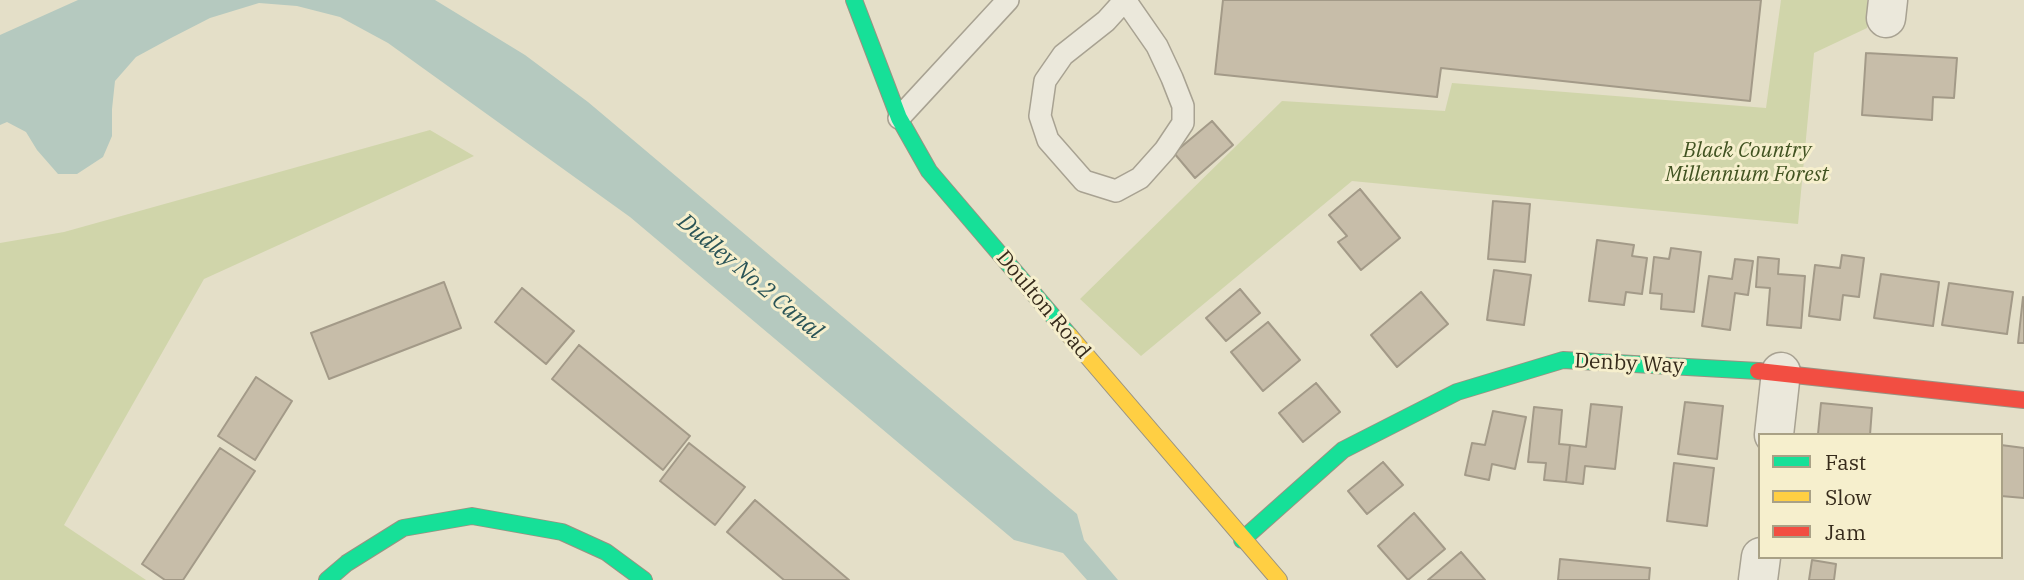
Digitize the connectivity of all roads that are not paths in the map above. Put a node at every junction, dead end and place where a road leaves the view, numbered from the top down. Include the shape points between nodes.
1 (854, 0) edge
2 (1008, 0) edge
3 (1125, 0) edge
4 (898, 118) junction
5 (1781, 372) junction
6 (2024, 400) edge
7 (1774, 433) edge
8 (1242, 540) junction
9 (1761, 559) edge
10 (327, 580) edge
11 (644, 580) edge
12 (1279, 580) edge
13 (1758, 580) edge

1 - 4 street, Doulton Road
2 - 4 lane
3 - 3 lane via 1063,55 1045,81 1040,116 1048,140 1084,181 1116,191 1140,178 1184,123 1184,106 1157,46
4 - 8 street, Doulton Road via 929,171
5 - 6 street, Denby Way
5 - 7 street
5 - 8 street, Denby Way via 1563,360 1457,392 1343,450
8 - 12 street, Doulton Road
9 - 13 street
10 - 11 street via 403,528 472,516 562,532 606,552

